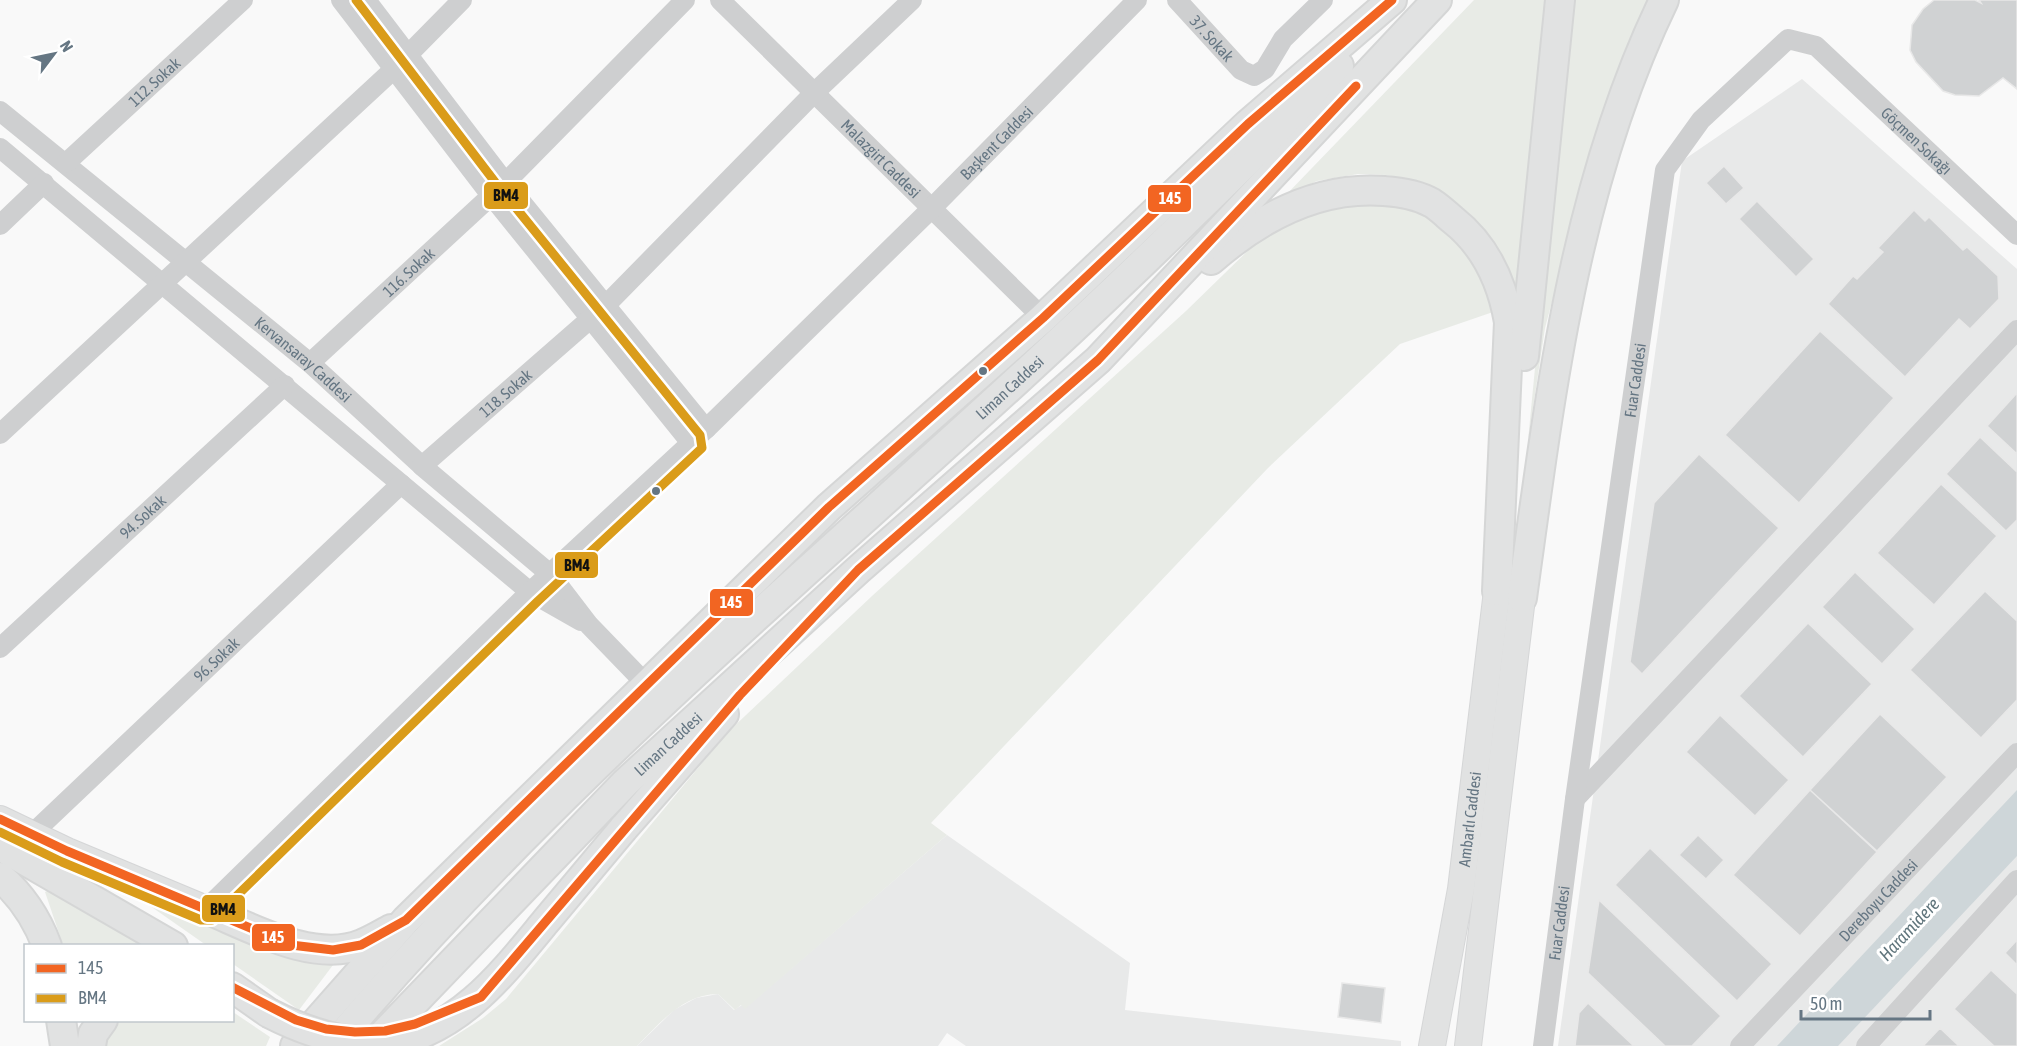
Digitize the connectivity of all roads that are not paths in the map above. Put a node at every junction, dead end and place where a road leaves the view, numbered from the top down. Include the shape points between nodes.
1 (243, 0) edge
2 (341, 0) edge
3 (366, 0) edge
4 (462, 0) edge
5 (685, 0) edge
6 (720, 0) edge
7 (912, 0) edge
8 (1137, 0) edge
9 (1177, 0) edge
10 (1323, 0) edge
11 (1392, 0) edge
12 (1398, 0) edge
13 (1437, 0) edge
14 (1560, 0) edge
15 (1664, 0) edge
16 (1816, 46) joint
17 (401, 62) junction
18 (814, 93) junction
19 (0, 111) edge
20 (0, 148) edge
21 (66, 163) junction
22 (44, 183) junction
23 (498, 188) junction
24 (932, 208) junction
25 (0, 225) edge
26 (2017, 235) edge
27 (186, 264) junction
28 (163, 285) junction
29 (604, 306) junction
30 (1043, 318) junction
31 (589, 319) junction
32 (2017, 330) edge
33 (1098, 360) junction
34 (310, 363) junction
35 (285, 386) junction
36 (706, 429) junction
37 (0, 434) edge
38 (691, 443) junction
39 (422, 466) junction
40 (401, 484) junction
41 (858, 570) junction
42 (550, 574) junction
43 (530, 592) junction
44 (1510, 594) junction
45 (589, 625) junction
46 (0, 648) edge
47 (647, 685) junction
48 (2017, 753) edge
49 (1575, 799) junction
50 (0, 819) edge
51 (32, 834) junction
52 (0, 846) edge
53 (0, 877) edge
54 (2017, 880) edge
55 (206, 909) junction
56 (406, 920) junction
57 (47, 944) edge
58 (171, 944) edge
59 (1476, 981) junction
60 (234, 988) edge
61 (234, 1000) edge
62 (269, 1013) junction
63 (61, 1022) edge
64 (102, 1022) edge
65 (65, 1046) edge
66 (91, 1046) edge
67 (295, 1046) edge
68 (333, 1046) edge
69 (372, 1046) edge
70 (1432, 1046) edge
71 (1468, 1046) edge
72 (1483, 1046) edge
73 (1544, 1046) edge
74 (1740, 1046) edge
75 (1866, 1046) edge

1 - 21 street, 112. Sokak
2 - 17 street
3 - 17 street
4 - 17 street
5 - 23 street, 116. Sokak
6 - 18 street, Malazgirt Caddesi
7 - 18 street, 118. Sokak
8 - 24 street, Başkent Caddesi
9 - 10 street, 37. Sokak via 1241,70 1254,76 1265,69 1283,39
11 - 30 highway via 1248,124
12 - 68 highway, Liman Caddesi via 1289,121 1053,350 598,764 433,932
13 - 33 highway, Liman Caddesi
14 - 44 highway via 1517,430
15 - 44 highway via 1618,115 1577,256
16 - 26 street, Göçmen Sokağı
16 - 49 street, Fuar Caddesi via 1788,39 1701,120 1665,170
17 - 23 street
17 - 27 street
18 - 24 street, Malazgirt Caddesi
18 - 29 street, 118. Sokak
19 - 21 street, Kervansaray Caddesi
20 - 22 street, Kervansaray Caddesi
21 - 27 street, Kervansaray Caddesi
22 - 25 street
22 - 28 street, Kervansaray Caddesi
23 - 29 street
23 - 31 street
23 - 34 street, 116. Sokak
24 - 30 street, Malazgirt Caddesi
24 - 36 street, Başkent Caddesi
27 - 28 street
27 - 34 street, Kervansaray Caddesi
28 - 35 street, Kervansaray Caddesi
28 - 37 street
29 - 31 street, 118. Sokak
29 - 36 street
30 - 47 highway via 830,507
31 - 38 street
31 - 39 street, 118. Sokak
32 - 49 street
33 - 41 highway, Liman Caddesi
33 - 44 highway via 1230,244 1279,213 1323,195 1362,189 1402,192 1431,203 1465,229 1491,264 1504,293 1509,322
34 - 39 street, Kervansaray Caddesi
35 - 40 street, Kervansaray Caddesi
35 - 46 street, 94. Sokak
36 - 38 street, Başkent Caddesi
38 - 42 street, Başkent Caddesi
39 - 42 street, Kervansaray Caddesi
40 - 43 street, Kervansaray Caddesi
40 - 51 street, 96. Sokak
41 - 62 highway, bridge via 740,695 481,997 450,1020 390,1043 354,1044 308,1033
41 - 69 highway, Liman Caddesi via 625,783
42 - 43 street, Başkent Caddesi
42 - 45 street, Kervansaray Caddesi
43 - 45 street, Kervansaray Caddesi
43 - 55 street, Başkent Caddesi
44 - 59 main road, Ambarlı Caddesi
44 - 70 main road, Ambarlı Caddesi
45 - 47 street, Kervansaray Caddesi
47 - 56 highway
48 - 74 street, Dereboyu Caddesi
49 - 73 street, Fuar Caddesi
50 - 51 main road
51 - 55 main road
52 - 58 highway
53 - 57 highway via 38,924
54 - 75 street
55 - 56 highway via 291,945 333,950 361,945
56 - 67 highway
59 - 71 main road, Ambarlı Caddesi
59 - 72 main road
60 - 62 highway
61 - 62 highway
63 - 65 highway
64 - 66 highway via 93,1034

